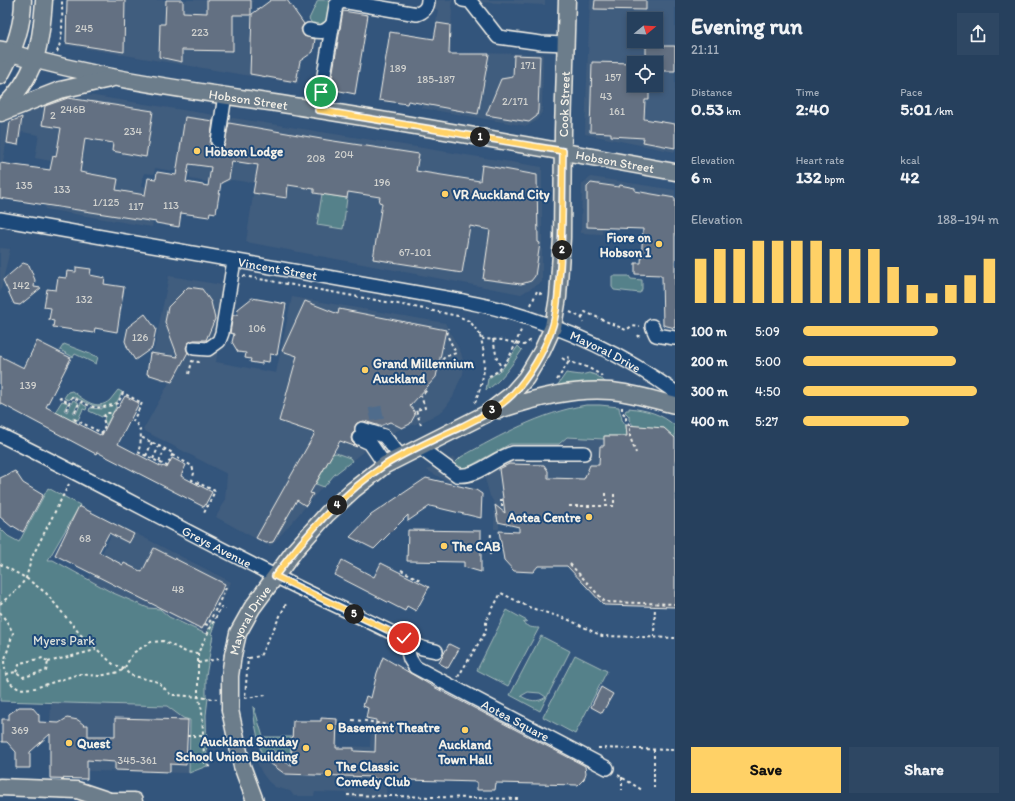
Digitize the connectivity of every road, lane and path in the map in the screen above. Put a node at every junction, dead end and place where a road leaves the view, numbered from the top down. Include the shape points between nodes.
1 (23, 0) edge
2 (44, 0) edge
3 (62, 0) edge
4 (428, 0) edge
5 (463, 0) edge
6 (567, 0) edge
7 (332, 25) junction
8 (308, 30) dead end
9 (566, 44) junction
10 (6, 52) edge
11 (57, 52) dead end
12 (35, 60) junction
13 (0, 76) edge
14 (116, 78) junction
15 (225, 95) junction
16 (318, 110) junction
17 (0, 112) edge
18 (218, 141) dead end
19 (563, 151) junction
20 (675, 172) edge
21 (0, 219) edge
22 (234, 261) junction
23 (232, 274) junction
24 (538, 292) dead end
25 (535, 295) dead end
26 (577, 316) dead end
27 (582, 318) junction
28 (583, 323) dead end
29 (652, 326) dead end
30 (553, 327) junction
31 (449, 328) dead end
32 (626, 330) dead end
33 (480, 335) junction
34 (518, 338) dead end
35 (675, 338) edge
36 (493, 339) junction
37 (516, 343) junction
38 (524, 345) dead end
39 (194, 348) dead end
40 (569, 355) dead end
41 (562, 358) dead end
42 (568, 363) junction
43 (440, 365) dead end
44 (501, 367) junction
45 (489, 376) dead end
46 (604, 378) dead end
47 (555, 382) dead end
48 (428, 389) dead end
49 (675, 392) edge
50 (58, 397) dead end
51 (80, 401) junction
52 (70, 403) junction
53 (675, 405) edge
54 (622, 407) dead end
55 (66, 410) dead end
56 (75, 412) dead end
57 (113, 413) dead end
58 (486, 414) junction
59 (74, 419) dead end
60 (468, 423) junction
61 (421, 425) dead end
62 (0, 435) edge
63 (141, 437) junction
64 (152, 442) junction
65 (159, 446) junction
66 (419, 448) junction
67 (165, 449) junction
68 (584, 453) dead end
69 (636, 453) dead end
70 (172, 455) junction
71 (146, 456) junction
72 (401, 457) junction
73 (153, 459) junction
74 (159, 462) junction
75 (385, 465) junction
76 (66, 490) dead end
77 (606, 493) dead end
78 (614, 494) dead end
79 (500, 500) dead end
80 (606, 501) dead end
81 (569, 506) dead end
82 (502, 510) dead end
83 (203, 515) dead end
84 (491, 531) dead end
85 (490, 555) dead end
86 (0, 564) edge
87 (570, 564) dead end
88 (402, 570) dead end
89 (275, 576) junction
90 (26, 578) junction
91 (422, 581) dead end
92 (226, 588) dead end
93 (0, 604) edge
94 (286, 604) dead end
95 (675, 604) edge
96 (655, 606) dead end
97 (226, 609) dead end
98 (0, 612) edge
99 (205, 624) dead end
100 (654, 637) junction
101 (404, 638) junction
102 (675, 638) edge
103 (96, 650) junction
104 (436, 652) dead end
105 (198, 653) junction
106 (235, 657) junction
107 (48, 662) junction
108 (198, 663) junction
109 (465, 664) dead end
110 (124, 669) junction
111 (16, 672) junction
112 (6, 674) junction
113 (198, 696) junction
114 (205, 698) dead end
115 (352, 720) dead end
116 (388, 725) dead end
117 (188, 736) dead end
118 (203, 736) junction
119 (654, 749) junction
120 (675, 750) edge
121 (579, 753) junction
122 (607, 768) joint
123 (212, 769) dead end
124 (622, 777) junction
125 (0, 787) edge
126 (622, 790) dead end
127 (642, 790) dead end
128 (654, 790) dead end
129 (347, 795) dead end
130 (518, 799) dead end
131 (105, 801) edge
132 (134, 801) edge
133 (255, 801) edge

1 - 10 main road via 18,35
2 - 12 main road via 42,28
3 - 11 path via 62,32
4 - 7 street via 424,11 417,14 342,1 336,6
5 - 9 street via 470,1 498,37
6 - 9 main road, Cook Street
7 - 8 street via 322,32
7 - 16 street
9 - 19 main road, Cook Street
10 - 12 main road, Hobson Street
10 - 13 main road
12 - 14 main road, Hobson Street
12 - 17 main road via 25,83
14 - 15 main road, Hobson Street
14 - 17 main road via 60,90
15 - 16 main road, Hobson Street
15 - 18 street
16 - 19 main road, Hobson Street
19 - 20 main road, Hobson Street
19 - 30 main road, Cook Street via 561,259
21 - 22 street, Vincent Street
22 - 23 street
22 - 30 street, Vincent Street via 493,308
23 - 33 path via 458,316 469,321
23 - 39 street via 219,341 208,349
24 - 25 path
26 - 27 path
27 - 28 path
27 - 32 path via 585,312
29 - 35 street via 656,335
30 - 49 street, Mayoral Drive via 634,365
30 - 58 main road, Mayoral Drive via 526,378 511,395
31 - 43 path via 447,335 456,353 441,360
33 - 36 path via 486,340
33 - 60 path via 484,354 484,376
34 - 37 path
36 - 37 path
36 - 44 path
37 - 38 path
37 - 44 path
40 - 42 path
41 - 42 path
42 - 46 path via 578,364
42 - 47 path
44 - 45 path
48 - 61 path via 421,396 425,408 416,410
50 - 52 path
51 - 52 path via 72,397
51 - 56 path
51 - 63 path via 94,408 102,408 118,403 123,393 142,403 133,421 138,425
52 - 55 path
53 - 58 main road via 620,392 603,391 532,399
54 - 69 path via 630,426 630,437
57 - 59 path via 106,413 104,416 106,426 102,433
58 - 60 main road, Mayoral Drive
60 - 66 main road, Mayoral Drive
62 - 89 street, Greys Avenue
63 - 64 path
63 - 71 path via 138,452
64 - 65 path
64 - 71 path
65 - 67 path
65 - 73 path
66 - 68 street via 457,475 469,474 513,453
66 - 72 main road, Mayoral Drive
67 - 70 path via 173,453
67 - 74 path
70 - 74 path via 166,466
70 - 83 path via 190,464 194,472 192,480 215,491
71 - 73 path
72 - 75 main road, Mayoral Drive
72 - 75 street via 382,431 360,433
73 - 74 path
75 - 89 main road, Mayoral Drive via 327,514
76 - 90 path via 32,557
77 - 80 path
78 - 81 path via 614,506
79 - 82 path
84 - 85 path
86 - 90 path
87 - 95 path via 605,602
88 - 91 path
89 - 101 street, Greys Avenue
89 - 106 main road, Mayoral Drive via 238,633
90 - 93 path
90 - 103 path via 46,593
92 - 99 path via 208,625
94 - 106 path via 260,656
96 - 100 path
97 - 105 path via 221,607
98 - 112 path via 13,633 4,662
100 - 102 path
100 - 109 path via 602,636 567,619 531,608 501,593 486,621 486,631
101 - 104 street, Greys Avenue
101 - 121 street, Aotea Square via 407,652 415,667
103 - 107 path
103 - 110 path via 113,664
105 - 108 path
105 - 110 path via 186,652 163,641 151,642 133,653
106 - 108 path
106 - 133 main road, Mayoral Drive, bridge via 230,676 230,710 242,766
107 - 111 path via 43,658 20,663
107 - 111 path via 46,671 38,674 23,677
108 - 113 path
110 - 112 path via 99,676 78,674 36,688 19,689 10,683
110 - 113 path via 130,675 158,682 171,695
111 - 112 path
113 - 114 path
113 - 118 path via 202,710
115 - 116 path
117 - 118 path
118 - 123 path via 205,763
119 - 120 path
119 - 121 path via 592,748
119 - 128 path
121 - 122 street, Aotea Square
122 - 124 path
124 - 126 path
124 - 127 path
125 - 131 main road via 76,790
129 - 130 path
131 - 132 main road

